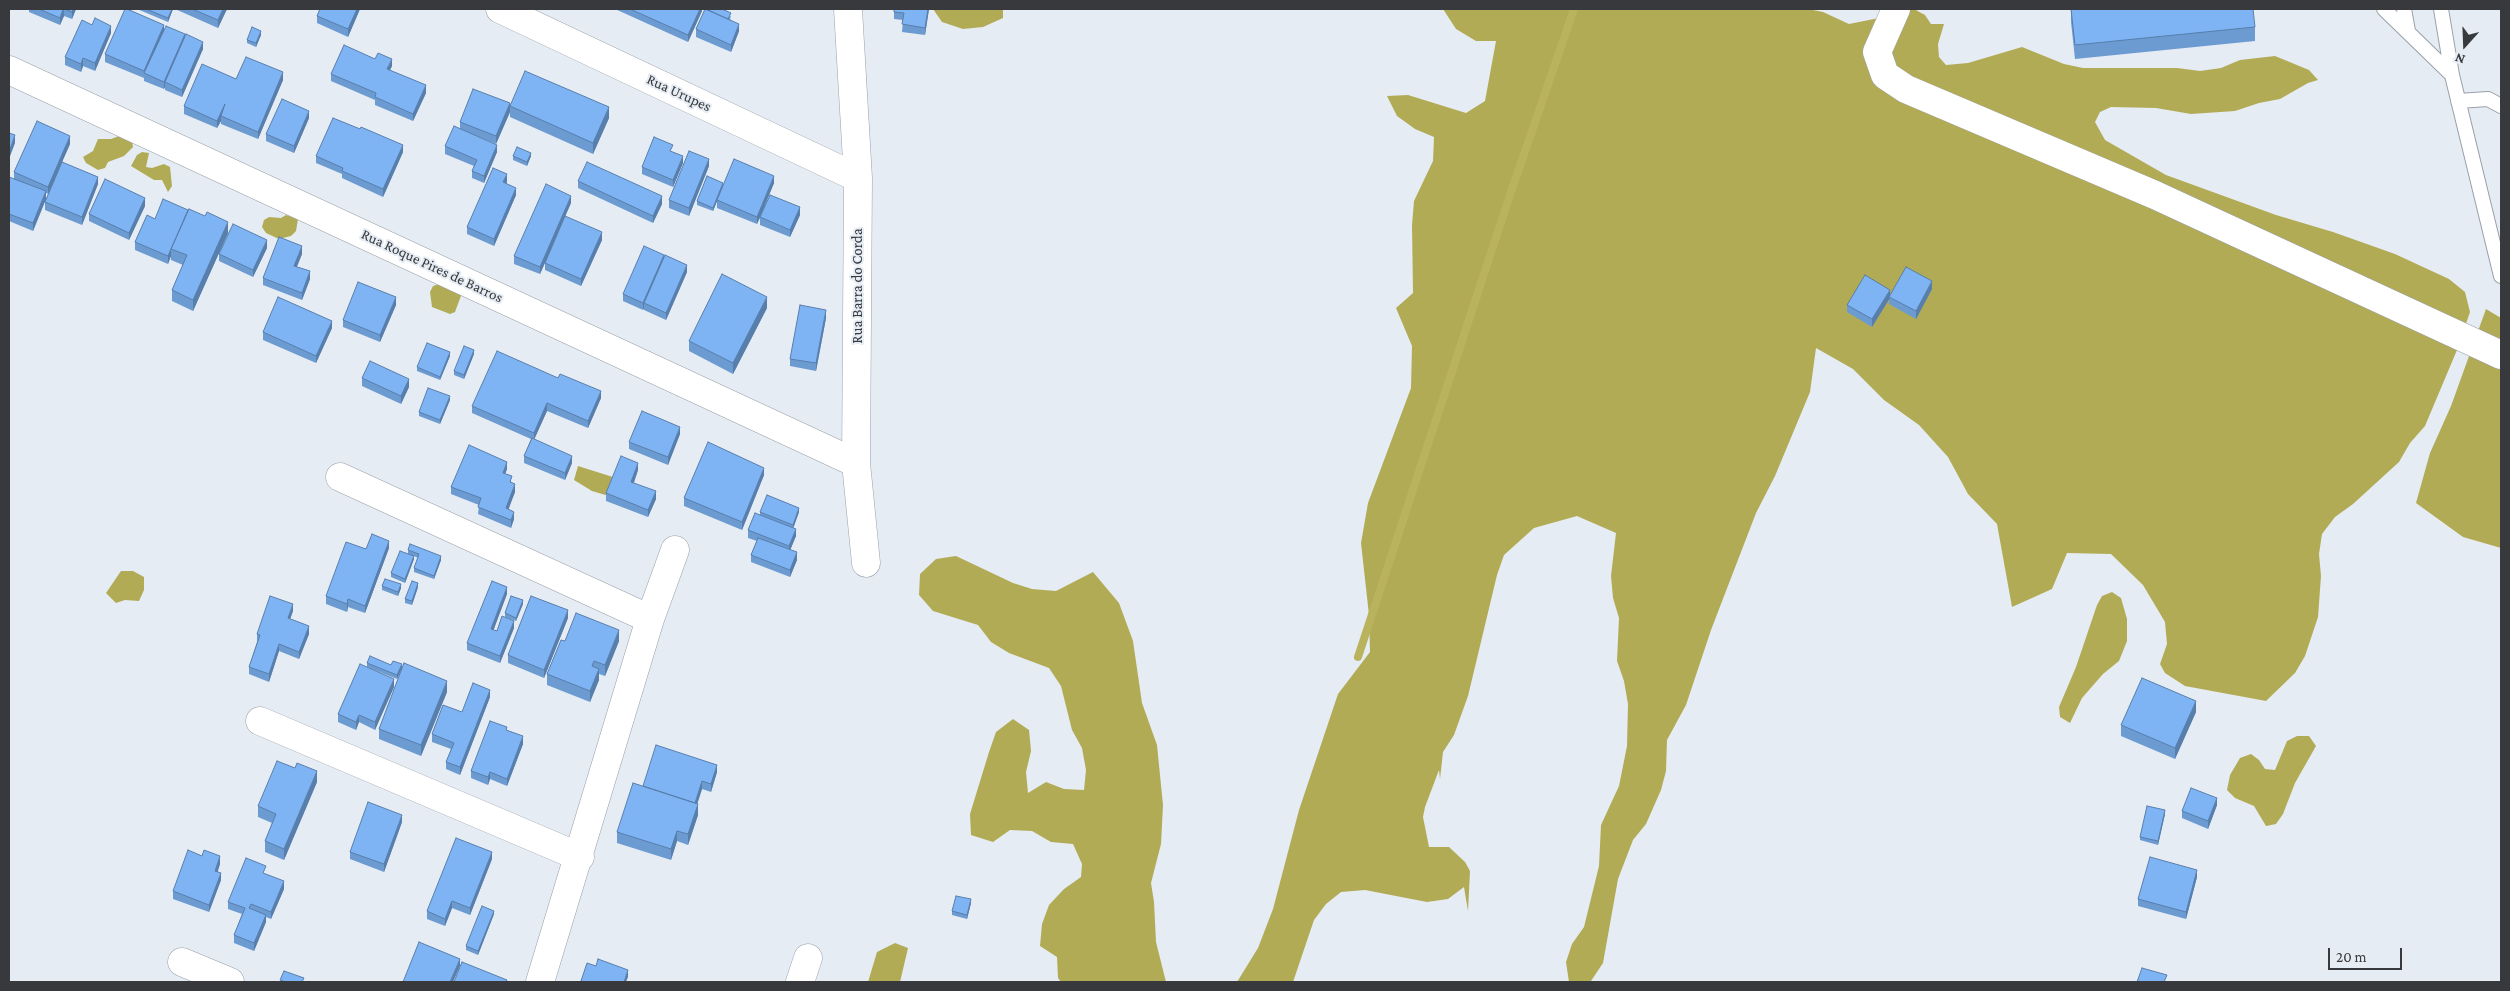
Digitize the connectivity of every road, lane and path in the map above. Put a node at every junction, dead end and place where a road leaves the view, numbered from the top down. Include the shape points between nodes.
1 (500, 9) edge
2 (848, 9) edge
3 (1896, 9) edge
4 (2384, 9) edge
5 (2404, 9) edge
6 (2441, 9) edge
7 (2408, 31) junction
8 (9, 70) edge
9 (2452, 75) junction
10 (2458, 101) junction
11 (2501, 106) edge
12 (858, 178) junction
13 (2498, 244) edge
14 (2501, 276) edge
15 (2501, 355) edge
16 (856, 463) junction
17 (340, 477) dead end
18 (675, 550) dead end
19 (866, 563) dead end
20 (650, 619) junction
21 (260, 721) dead end
22 (580, 857) junction
23 (182, 962) dead end
24 (230, 982) edge
25 (540, 982) edge

1 - 12 street, Rua Urupes
2 - 12 street, Rua Barra do Corda
3 - 15 street via 1877,52 1885,75 1906,90 2155,195
4 - 7 lane
5 - 7 lane
6 - 9 lane
7 - 9 lane
8 - 16 street, Rua Roque Pires de Barros
9 - 10 lane
10 - 11 lane via 2488,99
10 - 13 lane
12 - 16 street, Rua Barra do Corda
13 - 14 lane
16 - 19 street, Rua Barra do Corda
17 - 20 street
18 - 20 street
20 - 22 street
21 - 22 street
22 - 25 street
23 - 24 street

